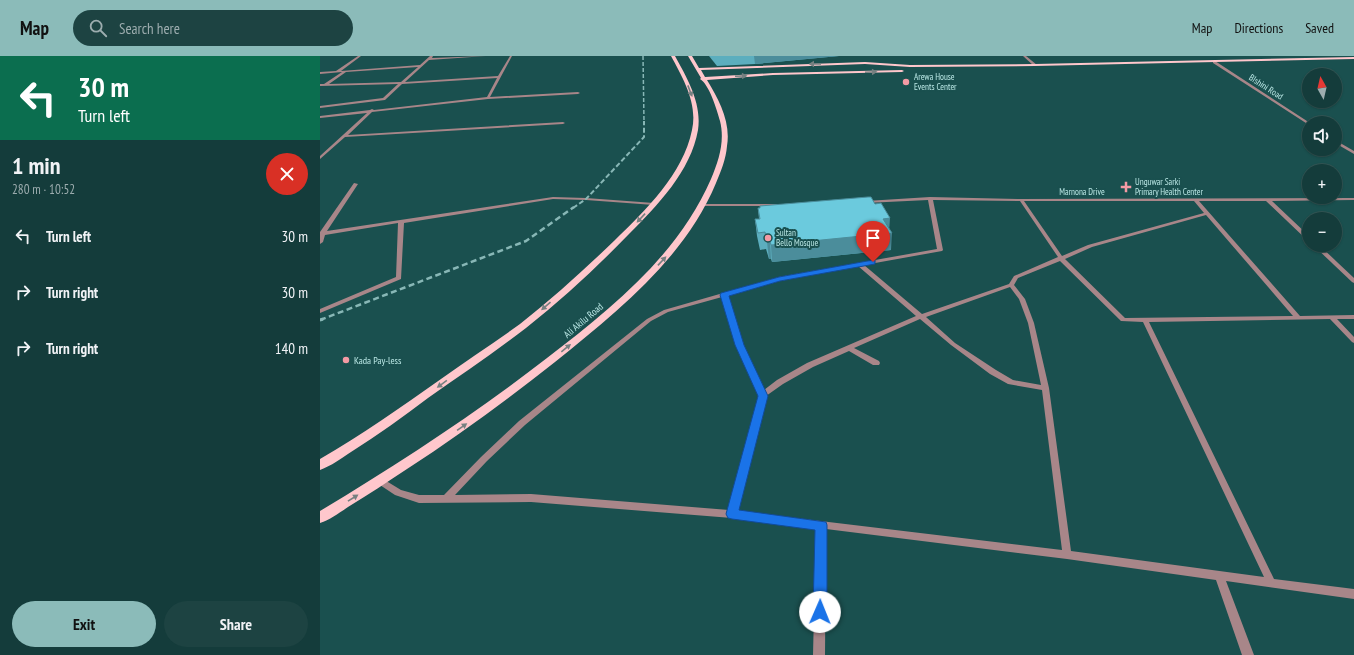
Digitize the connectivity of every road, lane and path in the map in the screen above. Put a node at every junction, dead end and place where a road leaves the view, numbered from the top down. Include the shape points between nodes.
1 (360, 56) edge
2 (484, 56) edge
3 (511, 56) edge
4 (673, 56) edge
5 (690, 56) edge
6 (1024, 56) edge
7 (431, 57) edge
8 (1354, 60) edge
9 (1214, 62) junction
10 (1035, 65) junction
11 (422, 66) junction
12 (348, 70) junction
13 (697, 70) junction
14 (338, 71) junction
15 (320, 73) edge
16 (498, 77) junction
17 (702, 78) junction
18 (402, 83) junction
19 (320, 85) edge
20 (325, 85) junction
21 (320, 89) edge
22 (578, 93) dead end
23 (488, 98) junction
24 (320, 107) edge
25 (372, 110) junction
26 (320, 117) edge
27 (1302, 119) edge
28 (563, 123) dead end
29 (344, 136) junction
30 (1342, 146) edge
31 (323, 153) edge
32 (1354, 154) edge
33 (320, 158) edge
34 (356, 184) dead end
35 (930, 198) junction
36 (1267, 199) junction
37 (1354, 199) edge
38 (1021, 200) junction
39 (1196, 200) junction
40 (861, 203) edge
41 (654, 204) junction
42 (788, 205) edge
43 (703, 206) junction
44 (1208, 213) junction
45 (400, 222) junction
46 (1302, 232) edge
47 (322, 233) edge
48 (320, 242) edge
49 (1323, 252) edge
50 (1061, 258) junction
51 (860, 264) junction
52 (1354, 281) edge
53 (1011, 285) junction
54 (724, 295) junction
55 (320, 311) edge
56 (920, 317) junction
57 (1331, 317) junction
58 (1354, 317) edge
59 (1298, 318) junction
60 (1145, 320) junction
61 (1354, 341) edge
62 (849, 348) junction
63 (876, 363) dead end
64 (1045, 388) junction
65 (763, 396) junction
66 (320, 465) edge
67 (380, 481) junction
68 (446, 499) junction
69 (732, 514) junction
70 (320, 518) edge
71 (821, 525) junction
72 (1067, 555) junction
73 (1219, 575) junction
74 (1271, 582) junction
75 (1354, 594) edge
76 (819, 655) edge
77 (1248, 655) edge

1 - 14 street
2 - 7 street
3 - 16 street
4 -> 41 main road via 694,104 695,130 690,148
5 - 13 main road, Ali Akilu Road
6 - 10 street
7 - 11 street
8 - 9 main road
8 - 10 main road via 1300,58
17 -> 9 main road via 942,68
9 - 27 street, BIshini Road
10 -> 13 main road via 812,64
11 - 12 street
11 - 18 street
12 - 14 street
12 - 20 street
13 - 17 main road, Ali Akilu Road
14 - 15 street
16 - 18 street
16 - 23 street
17 - 43 main road, Ali Akilu Road via 720,110 725,135 720,165
18 - 20 street
18 - 24 street via 384,99
19 - 20 street
20 - 21 street
22 - 23 street
23 - 25 street
25 - 26 street
25 - 29 street
28 - 29 street
29 - 31 street
30 - 32 street
31 - 33 street
34 - 47 street
35 - 38 street, Marnona Drive
35 - 40 street, Marnona Drive
35 - 51 street via 940,250
36 - 37 street, Marnona Drive
36 - 39 street, Marnona Drive
36 - 46 street
38 - 39 street, Marnona Drive
38 - 50 street
39 - 44 street
41 - 45 street via 553,198
41 -> 66 main road via 628,232 525,324 394,418
42 - 43 street
67 -> 43 main road, Ali Akilu Road via 522,383 609,313 663,260
44 - 50 street via 1090,246
44 - 59 street
45 - 47 street
45 - 55 street via 399,278
47 - 48 street
49 - 52 street
50 - 53 street via 1016,277
50 - 60 street via 1123,320
51 - 54 street via 779,279
51 - 56 street
53 - 56 street
53 - 64 street via 1022,299 1031,323
54 - 65 street via 739,345
54 - 68 street via 666,311 649,320 522,423
56 - 62 street
56 - 64 street via 953,344 1011,382
57 - 58 street
57 - 59 street
57 - 61 street
59 - 60 street
60 - 74 street
62 - 63 street
62 - 65 street via 804,368
64 - 72 street
65 - 69 street
67 - 68 street via 398,493 419,499
70 -> 67 main road, Ali Akilu Road
68 - 69 street via 531,498
69 - 71 street
71 - 72 street
71 - 76 street
72 - 73 street
73 - 74 street
73 - 77 street
74 - 75 street

